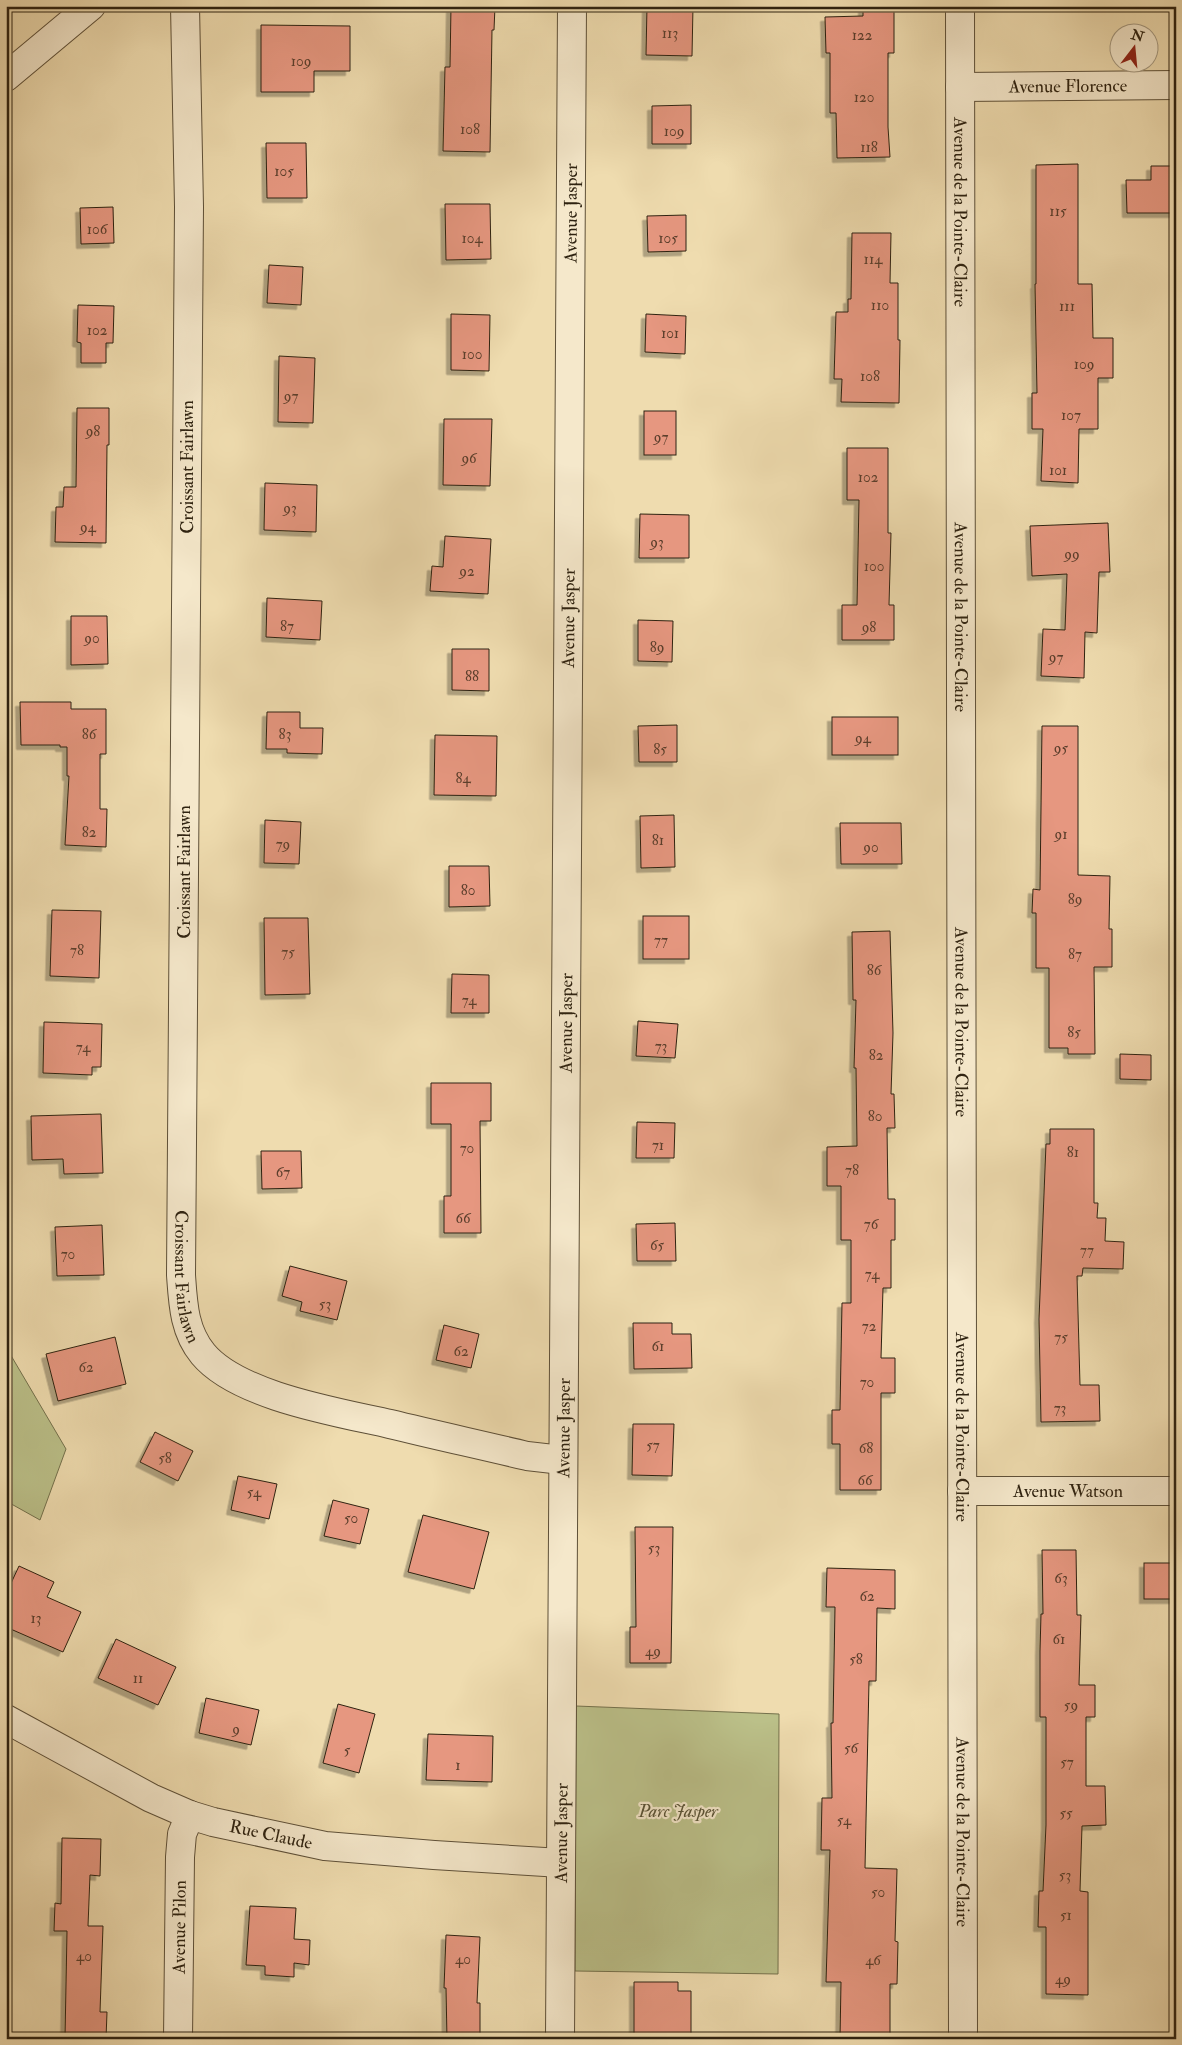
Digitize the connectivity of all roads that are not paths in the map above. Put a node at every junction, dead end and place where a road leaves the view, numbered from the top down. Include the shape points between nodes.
1 (91, 6) edge
2 (185, 6) edge
3 (572, 6) edge
4 (960, 6) edge
5 (6, 77) edge
6 (1176, 85) edge
7 (960, 87) junction
8 (562, 1460) junction
9 (962, 1491) junction
10 (1176, 1491) edge
11 (6, 1719) edge
12 (190, 1815) junction
13 (561, 1863) junction
14 (178, 2039) edge
15 (560, 2039) edge
16 (963, 2039) edge

1 - 5 street
2 - 8 street, Croissant Fairlawn via 189,217 181,1275 186,1320 203,1354 217,1367 265,1391 309,1405 527,1456
3 - 8 street, Avenue Jasper
4 - 7 street, Avenue de la Pointe-Claire
6 - 7 street, Avenue Florence
7 - 9 street, Avenue de la Pointe-Claire
8 - 13 street, Avenue Jasper
9 - 10 street, Avenue Watson
9 - 16 street, Avenue de la Pointe-Claire
11 - 12 street, Rue Claude via 151,1798
12 - 13 street, Rue Claude via 247,1831 325,1846
12 - 14 street, Avenue Pilon via 182,1834 180,1857
13 - 15 street, Avenue Jasper

